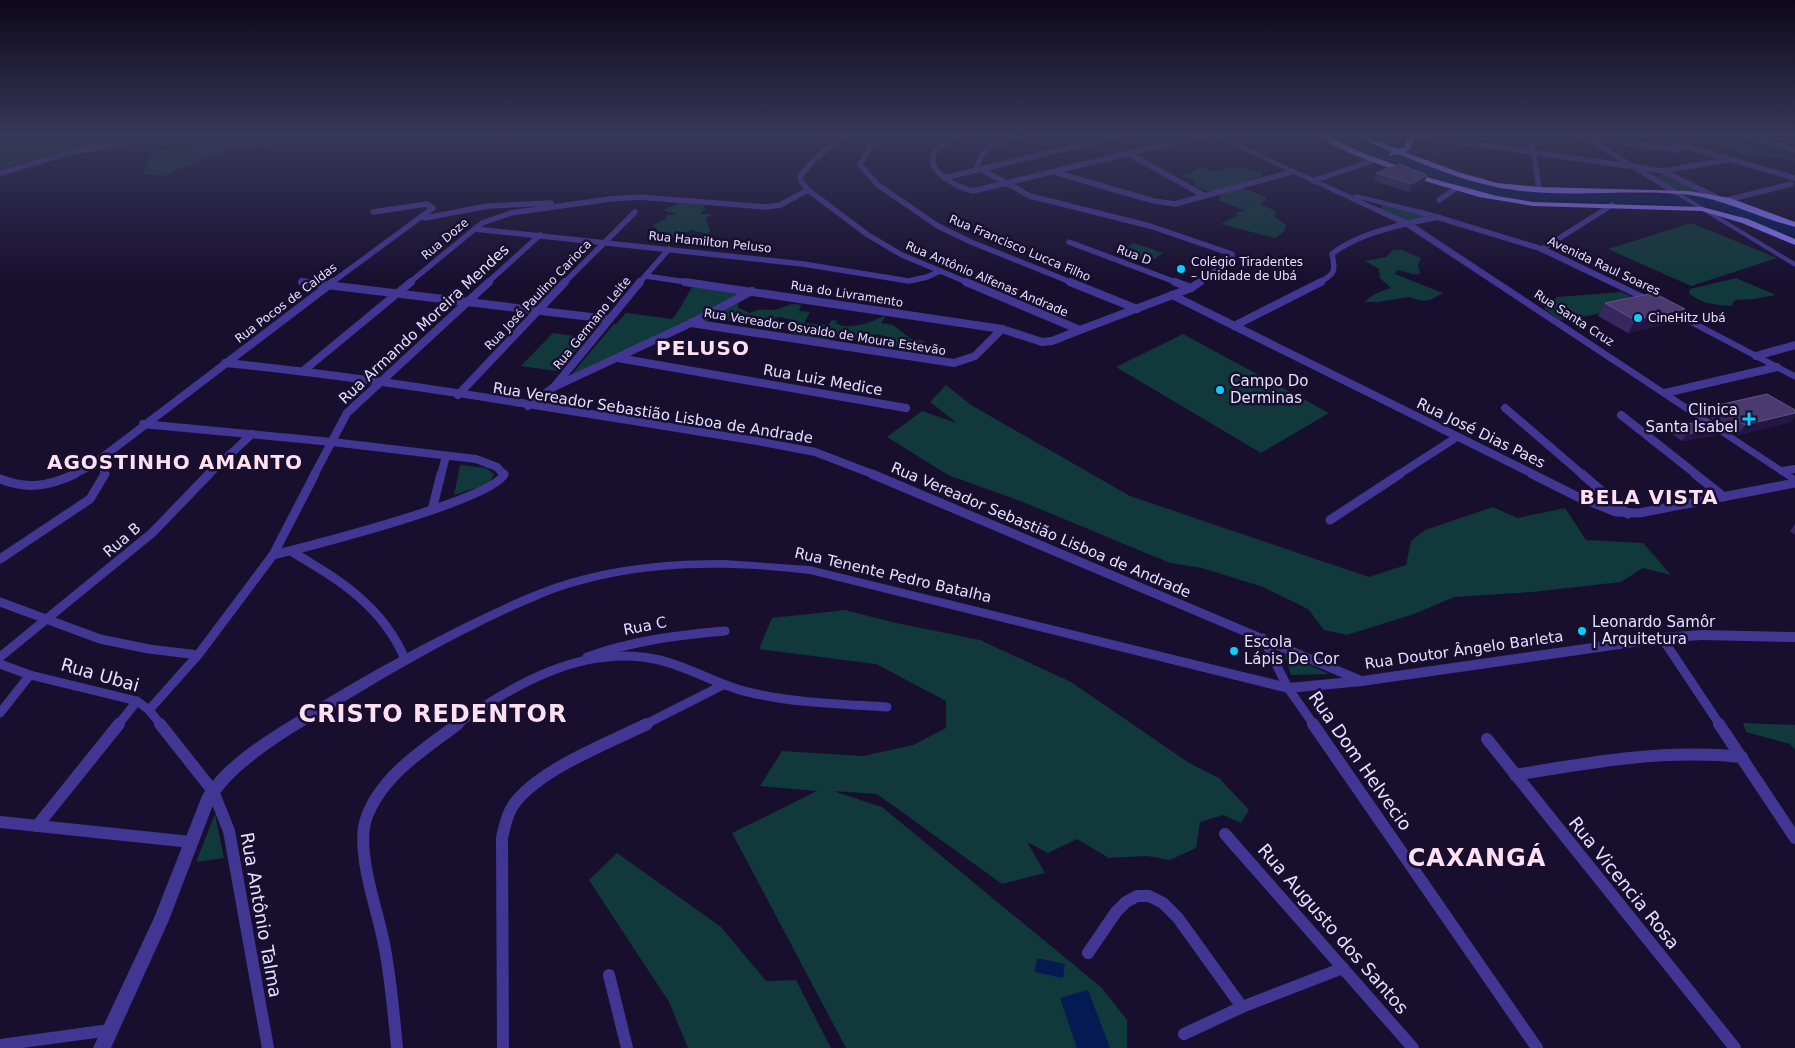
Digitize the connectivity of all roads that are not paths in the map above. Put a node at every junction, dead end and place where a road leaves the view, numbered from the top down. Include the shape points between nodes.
1 (802, 183) edge
2 (876, 183) edge
3 (952, 183) edge
4 (1011, 183) edge
5 (1093, 183) edge
6 (1181, 183) edge
7 (1252, 183) edge
8 (1318, 183) edge
9 (1439, 183) edge
10 (1491, 183) edge
11 (1538, 183) edge
12 (1660, 183) edge
13 (1690, 183) edge
14 (1007, 184) junction
15 (1793, 185) edge
16 (1333, 189) junction
17 (1455, 189) junction
18 (1539, 189) junction
19 (808, 190) junction
20 (1675, 192) junction
21 (1205, 196) junction
22 (1722, 199) junction
23 (1440, 200) dead end
24 (586, 202) junction
25 (1382, 203) junction
26 (1612, 205) junction
27 (1699, 207) junction
28 (1373, 209) junction
29 (373, 212) dead end
30 (635, 212) dead end
31 (1439, 217) junction
32 (419, 220) junction
33 (1408, 224) junction
34 (1795, 225) edge
35 (475, 228) junction
36 (540, 235) junction
37 (604, 242) junction
38 (1069, 242) dead end
39 (1795, 242) edge
40 (669, 249) junction
41 (1542, 249) junction
42 (1795, 266) edge
43 (940, 271) junction
44 (646, 276) junction
45 (302, 282) dead end
46 (329, 285) junction
47 (1191, 288) junction
48 (752, 291) junction
49 (398, 293) junction
50 (1172, 295) junction
51 (466, 302) junction
52 (1137, 309) junction
53 (536, 311) junction
54 (608, 319) junction
55 (690, 323) junction
56 (1234, 326) junction
57 (1002, 329) junction
58 (1080, 330) junction
59 (1795, 345) edge
60 (1756, 356) junction
61 (618, 358) junction
62 (225, 363) junction
63 (1777, 367) junction
64 (304, 371) junction
65 (1795, 377) edge
66 (379, 382) junction
67 (554, 387) junction
68 (1665, 393) junction
69 (458, 395) junction
70 (528, 406) junction
71 (906, 408) dead end
72 (1505, 408) dead end
73 (1621, 415) dead end
74 (143, 424) junction
75 (252, 434) junction
76 (1457, 437) junction
77 (332, 442) junction
78 (446, 456) junction
79 (104, 457) junction
80 (1795, 469) edge
81 (1782, 471) junction
82 (0, 479) edge
83 (1795, 482) edge
84 (1724, 497) junction
85 (432, 510) junction
86 (1628, 514) junction
87 (1330, 520) dead end
88 (291, 551) junction
89 (273, 555) junction
90 (0, 560) edge
91 (0, 602) edge
92 (46, 620) junction
93 (725, 631) dead end
94 (1795, 637) edge
95 (1263, 638) junction
96 (1662, 638) junction
97 (198, 655) junction
98 (0, 657) edge
99 (405, 660) junction
100 (573, 663) junction
101 (0, 664) edge
102 (17, 671) junction
103 (0, 672) edge
104 (30, 675) junction
105 (1362, 680) junction
106 (723, 685) junction
107 (1288, 688) junction
108 (137, 701) junction
109 (887, 706) dead end
110 (149, 710) junction
111 (0, 713) edge
112 (1487, 740) dead end
113 (1742, 757) junction
114 (1515, 775) junction
115 (213, 791) junction
116 (0, 822) edge
117 (37, 826) junction
118 (1225, 834) dead end
119 (1795, 838) edge
120 (190, 842) junction
121 (1088, 954) dead end
122 (1343, 968) junction
123 (608, 975) dead end
124 (1242, 1007) junction
125 (110, 1030) junction
126 (1184, 1034) dead end
127 (0, 1045) edge
128 (102, 1048) edge
129 (268, 1048) edge
130 (397, 1048) edge
131 (503, 1048) edge
132 (627, 1048) edge
133 (1413, 1048) edge
134 (1537, 1048) edge
135 (1735, 1048) edge

1 - 19 street
2 - 52 street, Rua Francisco Lucca Filho via 938,226 971,242
3 - 14 street via 973,191
4 - 14 street
5 - 21 street via 1167,204 1182,204
6 - 21 street
7 - 21 street
8 - 16 street
9 - 17 main road
10 - 18 main road
11 - 18 street
12 - 20 street
13 - 22 street
14 - 47 street, Rua Antônio Alfenas Andrade via 1030,196 1150,226 1232,254 1230,261
15 - 22 street
16 - 25 street, Avenida Raul Soares
16 - 28 street, Rua Santa Cruz
17 - 23 street
17 - 26 main road via 1533,204
18 - 20 main road
19 - 24 street, Rua Doze via 774,207 639,197
19 - 43 street, Rua Antônio Alfenas Andrade via 885,246
20 - 22 main road
20 - 27 street
22 - 34 main road
24 - 32 street via 488,205
24 - 35 street, Rua Doze via 506,213
25 - 28 street via 1374,205
25 - 31 street, Avenida Raul Soares
26 - 27 main road
26 - 41 street
27 - 39 main road via 1745,221
27 - 42 street
28 - 33 street, Rua Santa Cruz
29 - 32 street, Rua Pocos de Caldas via 433,206
30 - 37 street, Rua José Paulino Carioca
31 - 33 street
31 - 41 street, Avenida Raul Soares
32 - 46 street, Rua Pocos de Caldas
33 - 56 street via 1339,248 1332,254 1335,272 1328,278
33 - 68 street, Rua Santa Cruz
35 - 36 street, Rua Hamilton Peluso
35 - 49 street, Rua Doze
36 - 37 street, Rua Hamilton Peluso
36 - 51 street, Rua Armando Moreira Mendes
37 - 40 street, Rua Hamilton Peluso
37 - 53 street, Rua José Paulino Carioca
38 - 47 street, Rua D
40 - 43 street, Rua Hamilton Peluso via 803,264 909,281
40 - 44 street, Rua Germano Leite
41 - 60 street, Avenida Raul Soares via 1617,283
43 - 58 street, Rua Antônio Alfenas Andrade
44 - 48 street, Rua do Livramento
44 - 54 street, Rua Germano Leite
45 - 46 street
46 - 49 street
46 - 62 street, Rua Pocos de Caldas
47 - 50 street, Rua Antônio Alfenas Andrade
48 - 55 street
48 - 57 street, Rua do Livramento
49 - 51 street
49 - 64 street, Rua Doze
50 - 52 street, Rua Antônio Alfenas Andrade
50 - 56 street, Rua José Dias Paes
51 - 53 street
51 - 66 street, Rua Armando Moreira Mendes
52 - 58 street, Rua Antônio Alfenas Andrade
53 - 54 street
53 - 69 street, Rua José Paulino Carioca
54 - 67 street, Rua Germano Leite
55 - 57 street, Rua Vereador Osvaldo de Moura Estevão via 954,363 970,360 979,354
55 - 61 street
56 - 76 street, Rua José Dias Paes
57 - 58 street, Rua do Livramento via 1042,342
59 - 60 street
60 - 63 street, Avenida Raul Soares
61 - 67 street
61 - 71 street, Rua Luiz Medice
62 - 64 street, Rua Vereador Sebastião Lisboa de Andrade
62 - 74 street, Rua Pocos de Caldas
63 - 65 street, Avenida Raul Soares
63 - 68 street
64 - 66 street, Rua Vereador Sebastião Lisboa de Andrade
66 - 69 street, Rua Vereador Sebastião Lisboa de Andrade
66 - 77 street, Rua Armando Moreira Mendes via 347,413
67 - 70 street, Rua Germano Leite
68 - 81 street, Rua Santa Cruz
69 - 70 street, Rua Vereador Sebastião Lisboa de Andrade
70 - 95 street, Rua Vereador Sebastião Lisboa de Andrade via 757,440 815,452
72 - 86 street
73 - 84 street
74 - 75 street
74 - 79 street, Rua Pocos de Caldas
75 - 77 street
75 - 92 street, Rua B via 152,533
76 - 86 street, Rua José Dias Paes via 1592,503
76 - 87 street
77 - 78 street
77 - 89 street, Rua Armando Moreira Mendes
78 - 85 street
78 - 85 street via 492,464 502,471 503,479 485,491
79 - 82 street, Rua Pocos de Caldas via 80,472 46,485 19,487
79 - 90 street via 106,473 90,499
80 - 81 street
81 - 83 street, Rua Santa Cruz
83 - 84 street, Rua José Dias Paes
84 - 86 street, Rua José Dias Paes
85 - 88 street
88 - 89 street
88 - 99 street via 354,593 381,616 393,630
89 - 97 street, Rua Armando Moreira Mendes
91 - 92 street
92 - 97 street via 102,639
92 - 98 street, Rua B
93 - 100 street, Rua C via 636,640
94 - 96 street, Rua Doutor Ângelo Barleta
95 - 105 street, Rua Vereador Sebastião Lisboa de Andrade
95 - 107 street, Rua Dom Helvecio
96 - 105 street, Rua Doutor Ângelo Barleta
96 - 113 street
97 - 110 street, Rua Armando Moreira Mendes
99 - 107 street, Rua Tenente Pedro Batalha via 484,619 579,581 662,566 769,564 819,572
99 - 115 street, Rua Tenente Pedro Batalha via 268,744 234,769
100 - 106 street via 617,656 647,658 680,667
100 - 130 street via 496,697 449,730 410,761 369,812 363,834 366,867 388,958
101 - 102 street, Rua Ubai
102 - 103 street
102 - 104 street, Rua Ubai
104 - 108 street, Rua Ubai
104 - 111 street
105 - 107 street, Rua Doutor Ângelo Barleta
106 - 109 street via 779,698
106 - 131 street via 561,767 535,783 510,811 502,838
107 - 134 street, Rua Dom Helvecio
108 - 110 street, Rua Ubai
108 - 117 street
110 - 115 street, Rua Ubai
112 - 114 street, Rua Vicencia Rosa
113 - 114 street via 1654,754
113 - 119 street
114 - 135 street, Rua Vicencia Rosa
115 - 120 street, Rua Tenente Pedro Batalha
115 - 129 street, Rua Antônio Talma via 229,831
116 - 117 street
117 - 120 street
118 - 122 street, Rua Augusto dos Santos
120 - 125 street, Rua Tenente Pedro Batalha via 160,921
121 - 124 street via 1117,911 1129,900 1146,894 1156,897 1168,905
122 - 124 street
122 - 133 street, Rua Augusto dos Santos
123 - 132 street
124 - 126 street
125 - 127 street
125 - 128 street, Rua Tenente Pedro Batalha

